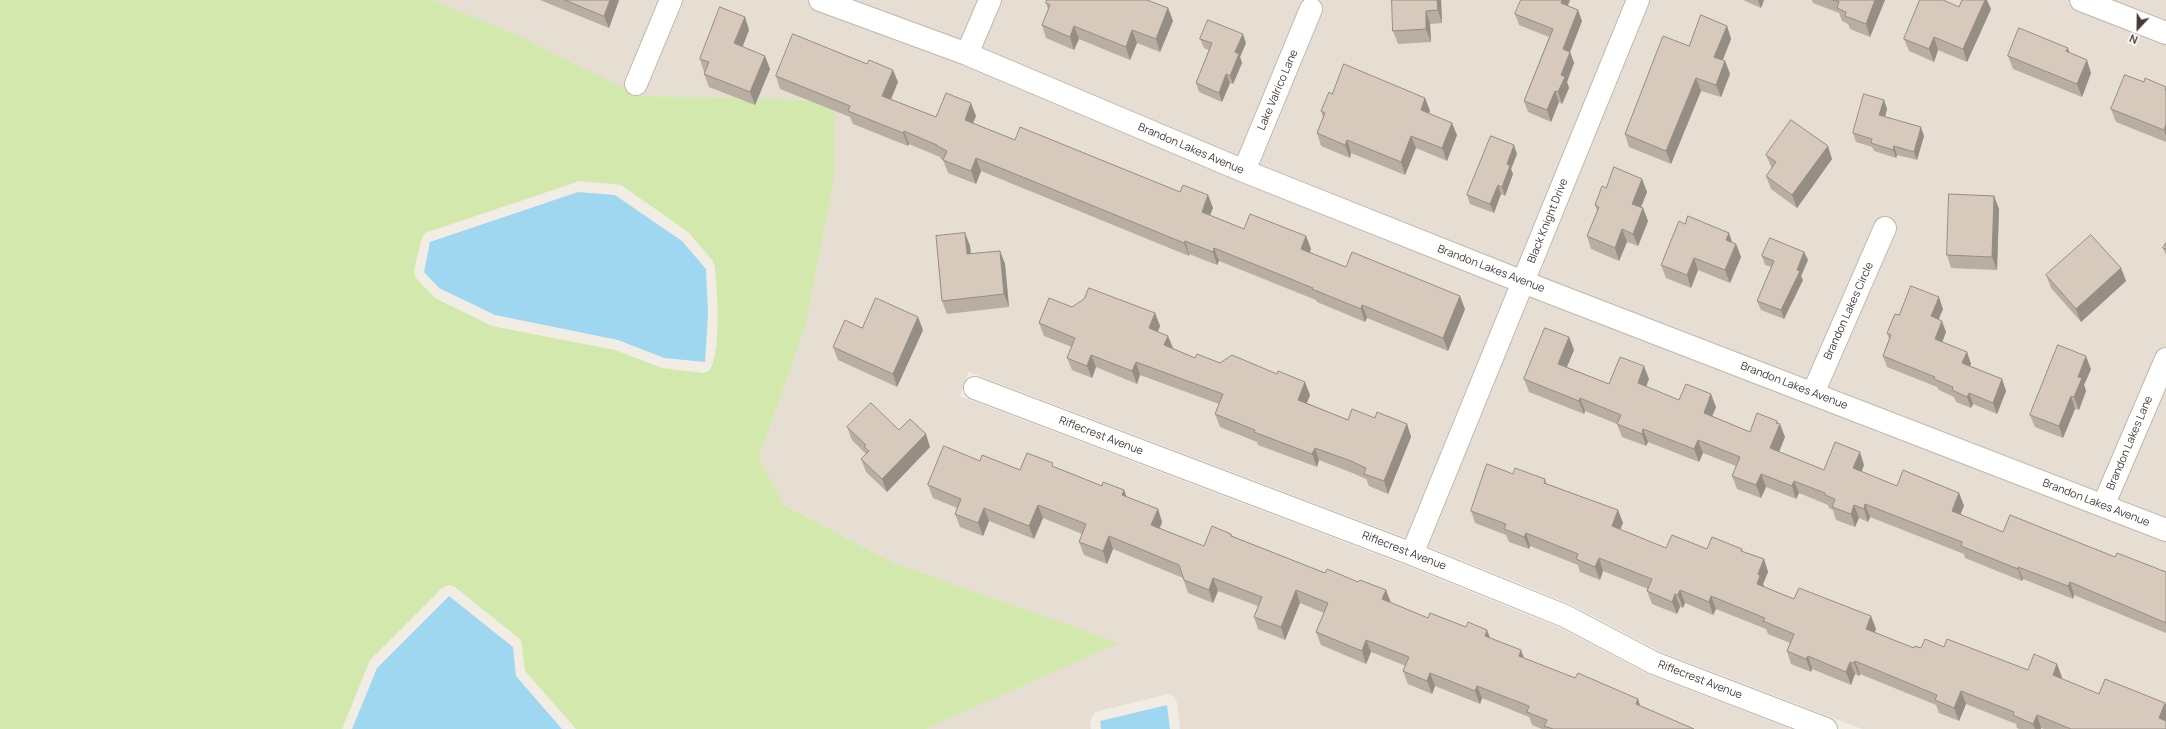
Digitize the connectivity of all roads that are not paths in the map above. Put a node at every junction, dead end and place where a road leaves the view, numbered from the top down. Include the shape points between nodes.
1 (671, 0) edge
2 (820, 0) edge
3 (990, 0) edge
4 (1638, 0) edge
5 (2081, 0) edge
6 (1312, 9) dead end
7 (2166, 33) edge
8 (967, 54) junction
9 (636, 84) dead end
10 (1244, 171) junction
11 (1885, 228) dead end
12 (1523, 282) junction
13 (2166, 359) edge
14 (975, 388) dead end
15 (1813, 393) junction
16 (2103, 506) junction
17 (2166, 530) edge
18 (1412, 554) junction
19 (1826, 729) edge

1 - 9 street
2 - 8 street, Brandon Lakes Avenue
3 - 8 street
4 - 12 street, Black Knight Drive
5 - 7 street
6 - 10 street, Lake Valrico Lane
8 - 10 street, Brandon Lakes Avenue
10 - 12 street, Brandon Lakes Avenue
11 - 15 street, Brandon Lakes Circle
12 - 15 street, Brandon Lakes Avenue
12 - 18 street, Black Knight Drive
13 - 16 street, Brandon Lakes Lane
14 - 18 street, Riflecrest Avenue
15 - 16 street, Brandon Lakes Avenue
16 - 17 street, Brandon Lakes Avenue
18 - 19 street, Riflecrest Avenue via 1565,616 1654,663

